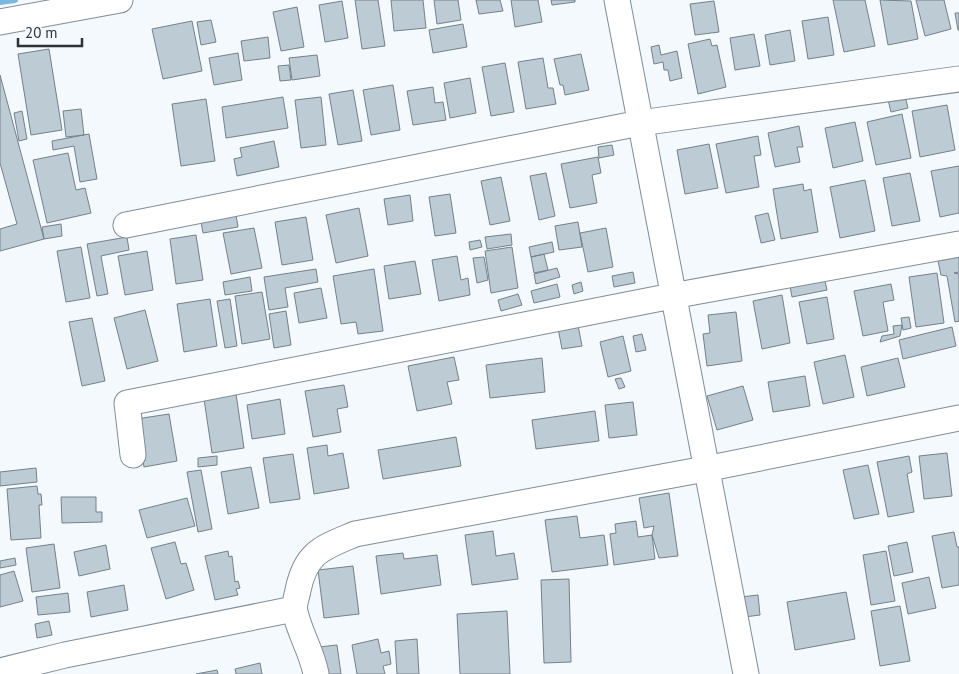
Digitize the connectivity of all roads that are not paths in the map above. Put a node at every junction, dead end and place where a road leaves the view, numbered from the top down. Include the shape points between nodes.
1 (120, 0) edge
2 (617, 0) edge
3 (0, 22) edge
4 (959, 79) edge
5 (640, 123) junction
6 (126, 224) dead end
7 (959, 244) edge
8 (672, 296) junction
9 (959, 418) edge
10 (133, 455) dead end
11 (705, 469) junction
12 (294, 609) junction
13 (0, 672) edge
14 (316, 674) edge
15 (746, 674) edge

1 - 3 street
2 - 5 street
4 - 5 street
5 - 6 street
5 - 8 street
7 - 8 street
8 - 10 street via 127,403
8 - 11 street
9 - 11 street
11 - 12 street via 355,534 322,548 303,569
11 - 15 street
12 - 13 street via 65,655
12 - 14 street via 313,656

